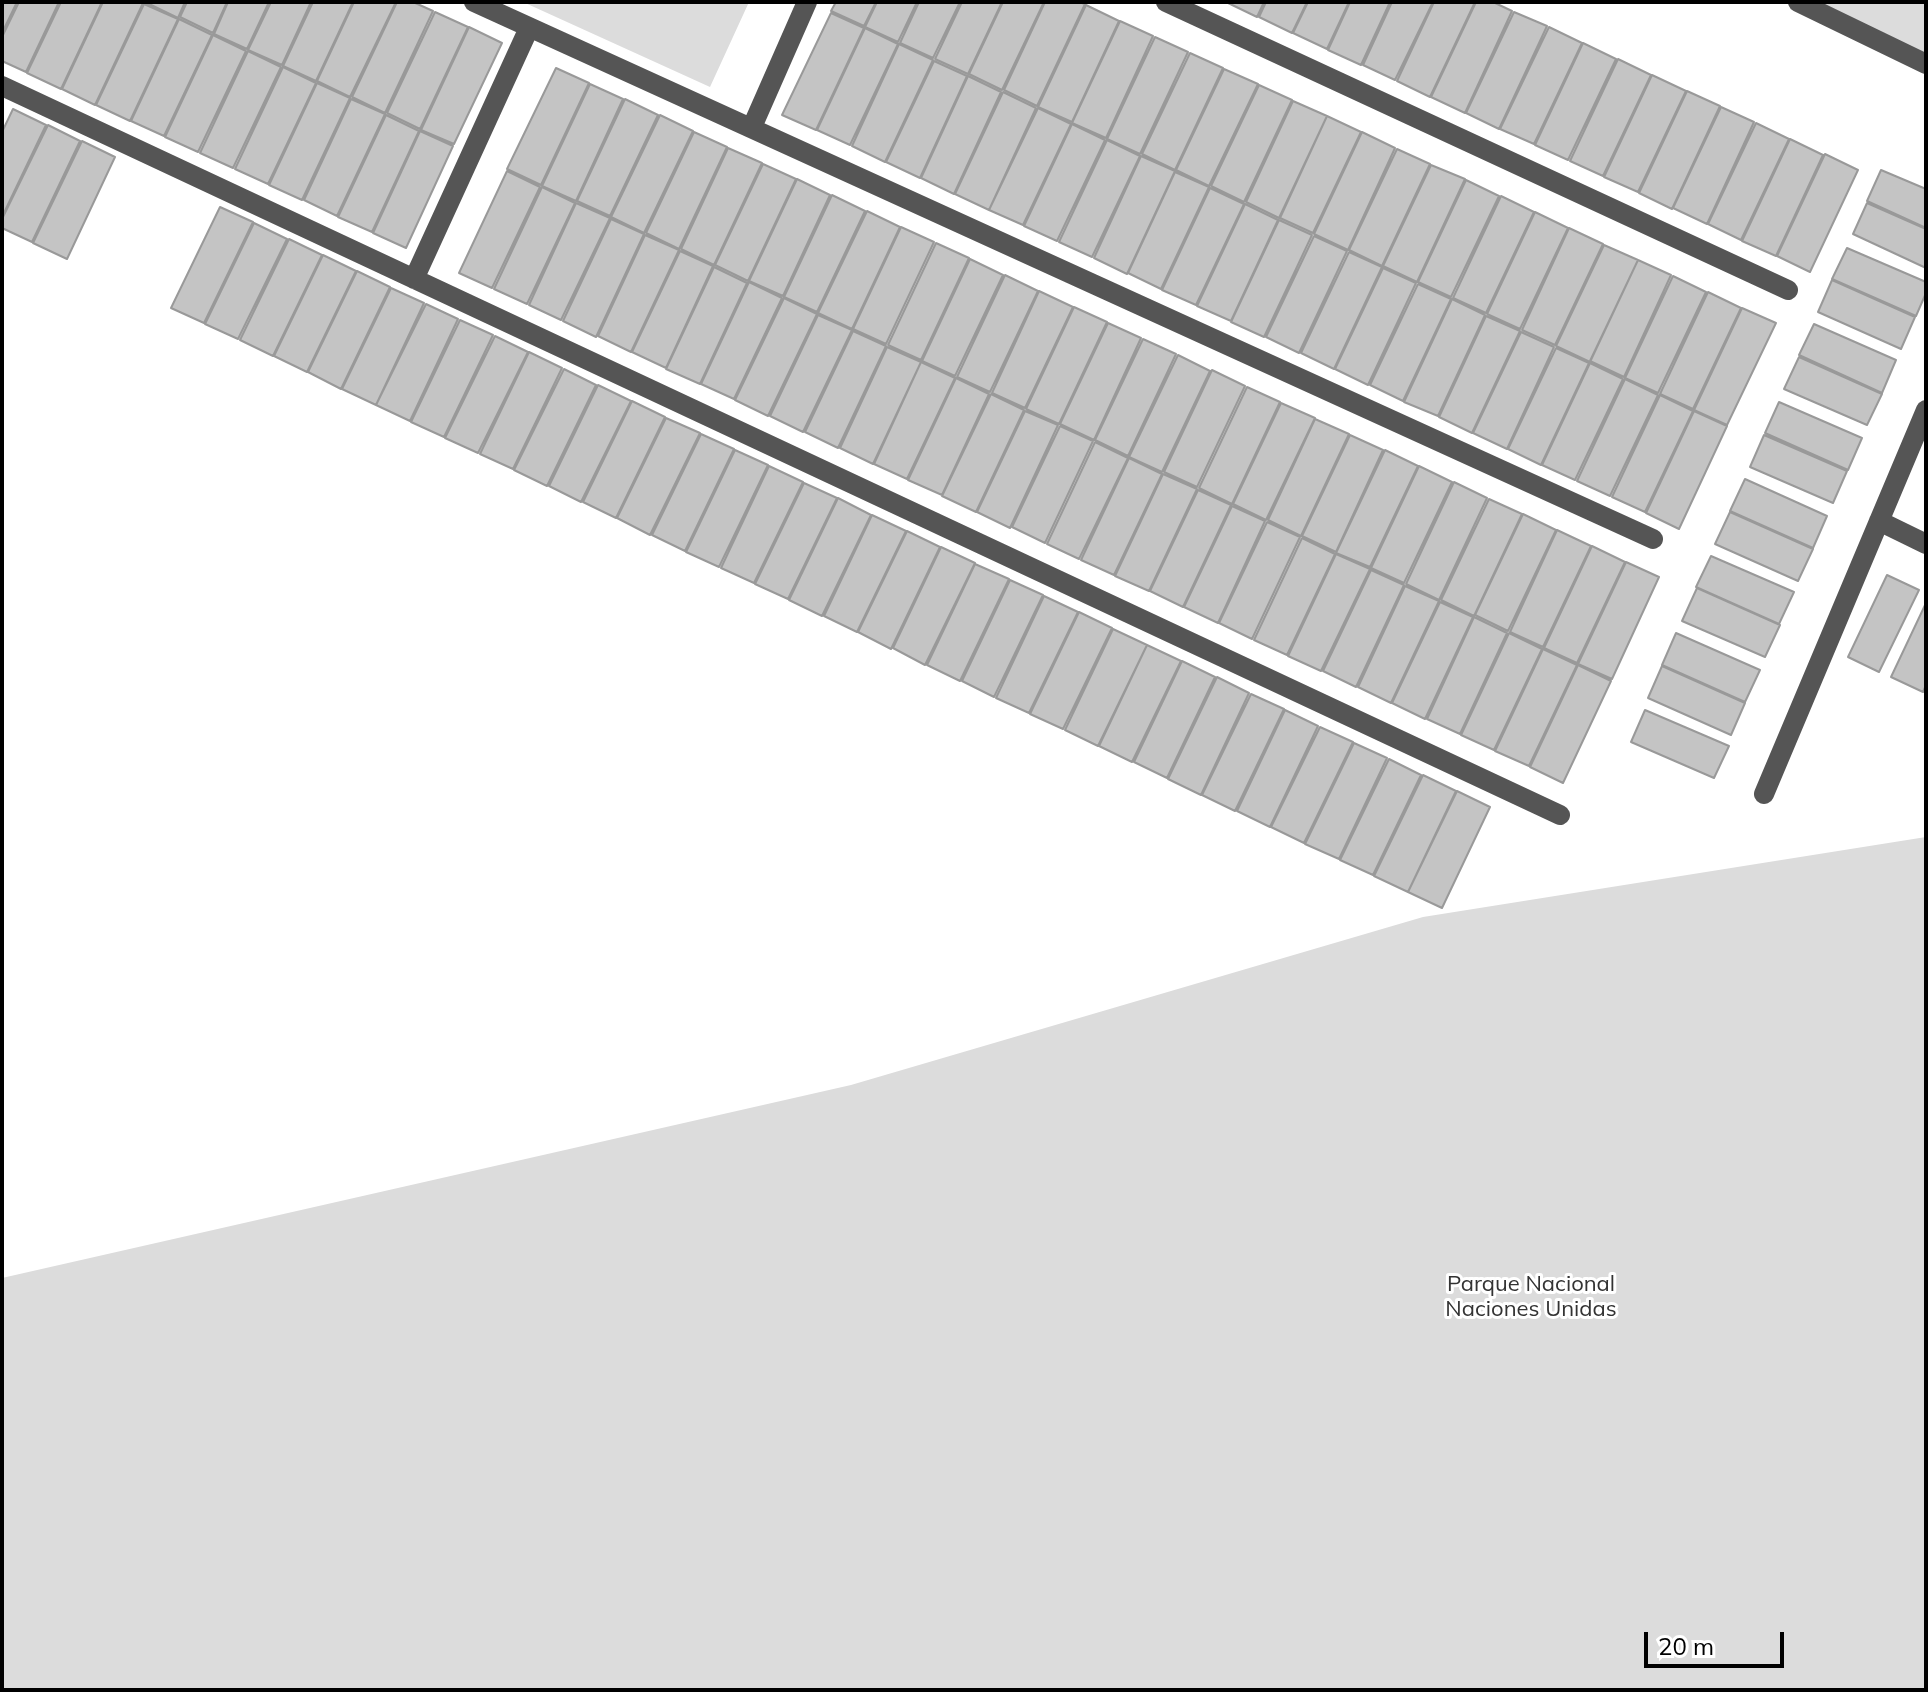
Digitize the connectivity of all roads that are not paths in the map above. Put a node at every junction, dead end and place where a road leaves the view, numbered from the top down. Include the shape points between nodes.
1 (474, 2) edge
2 (807, 2) edge
3 (1166, 2) edge
4 (1798, 2) edge
5 (529, 28) junction
6 (1926, 64) edge
7 (2, 86) edge
8 (752, 127) junction
9 (414, 279) junction
10 (1788, 290) dead end
11 (1926, 410) edge
12 (1879, 521) junction
13 (1653, 539) dead end
14 (1926, 544) edge
15 (1764, 794) dead end
16 (1560, 815) dead end

1 - 5 street
2 - 8 street
3 - 10 street
4 - 6 street
5 - 8 street
5 - 9 street
7 - 9 street
8 - 13 street
9 - 16 street
11 - 12 street
12 - 14 street
12 - 15 street

